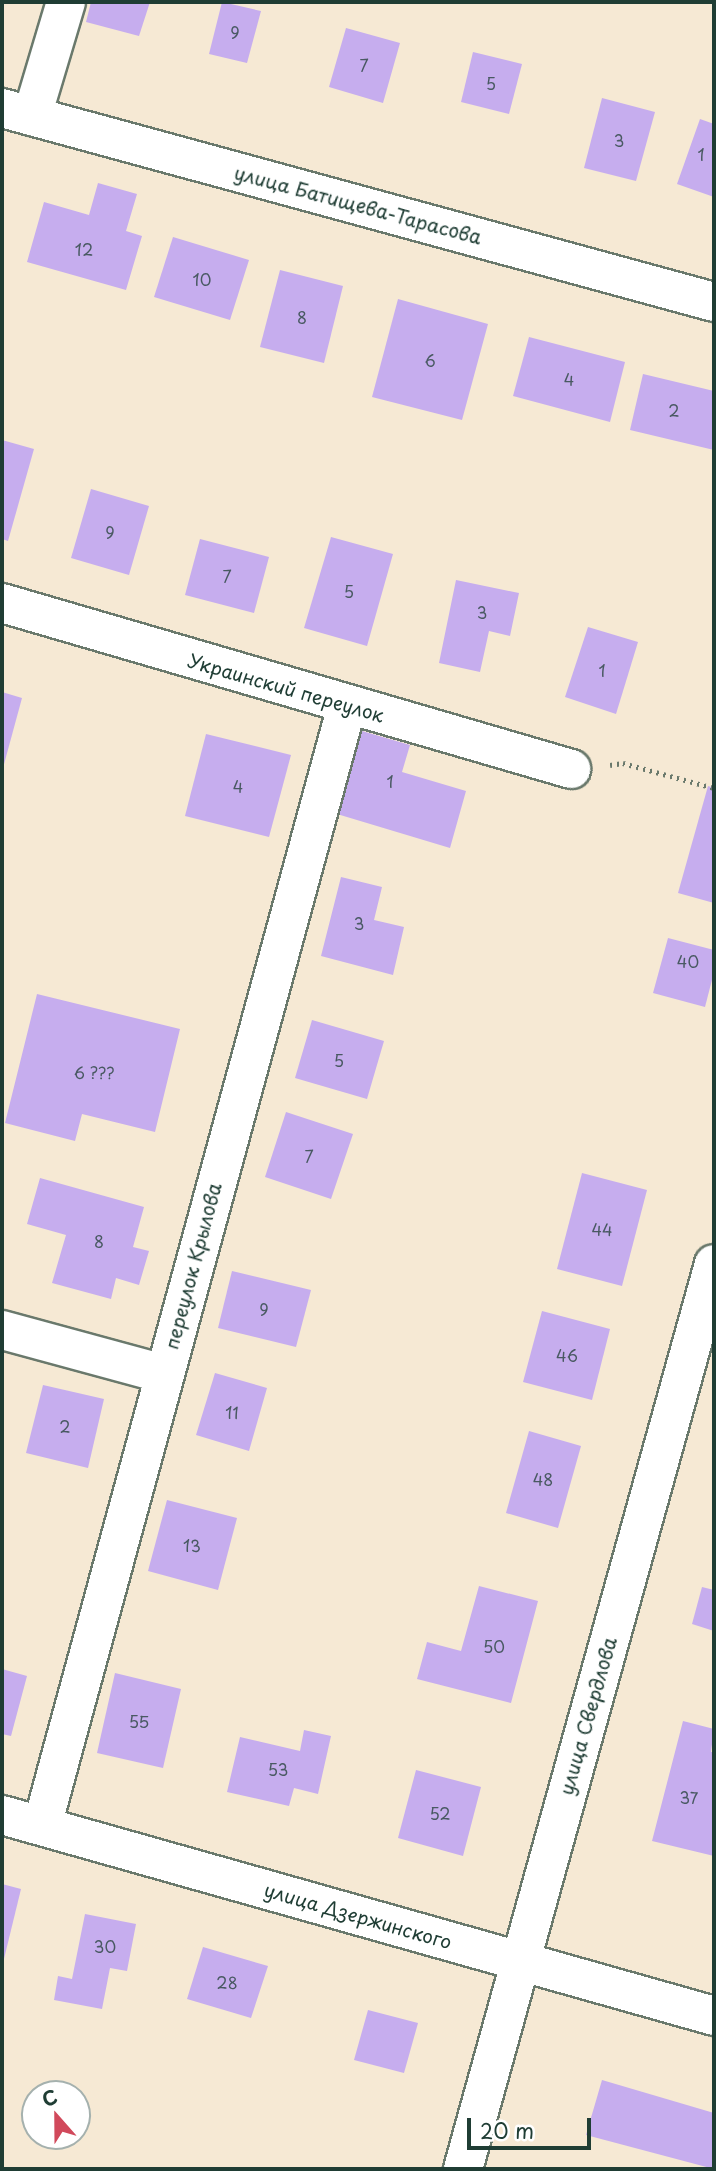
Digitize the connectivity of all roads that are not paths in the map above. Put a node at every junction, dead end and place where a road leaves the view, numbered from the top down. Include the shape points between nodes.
1 (66, 2) edge
2 (11, 118) edge
3 (714, 302) edge
4 (2, 603) edge
5 (347, 706) junction
6 (571, 769) road end
7 (714, 1264) edge
8 (2, 1330) edge
9 (164, 1374) junction
10 (2, 1815) edge
11 (43, 1826) junction
12 (520, 1962) junction
13 (714, 2017) edge
14 (463, 2169) edge

1 - 2 street
2 - 3 street, улица Батищева-Тарасова
4 - 5 street, Украинский переулок
5 - 6 street, Украинский переулок
5 - 9 street, переулок Крылова
7 - 12 street, улица Свердлова
8 - 9 street
9 - 11 street, переулок Крылова
10 - 11 street, улица Дзержинского
11 - 12 street, улица Дзержинского
12 - 13 street, улица Дзержинского
12 - 14 street, улица Свердлова

